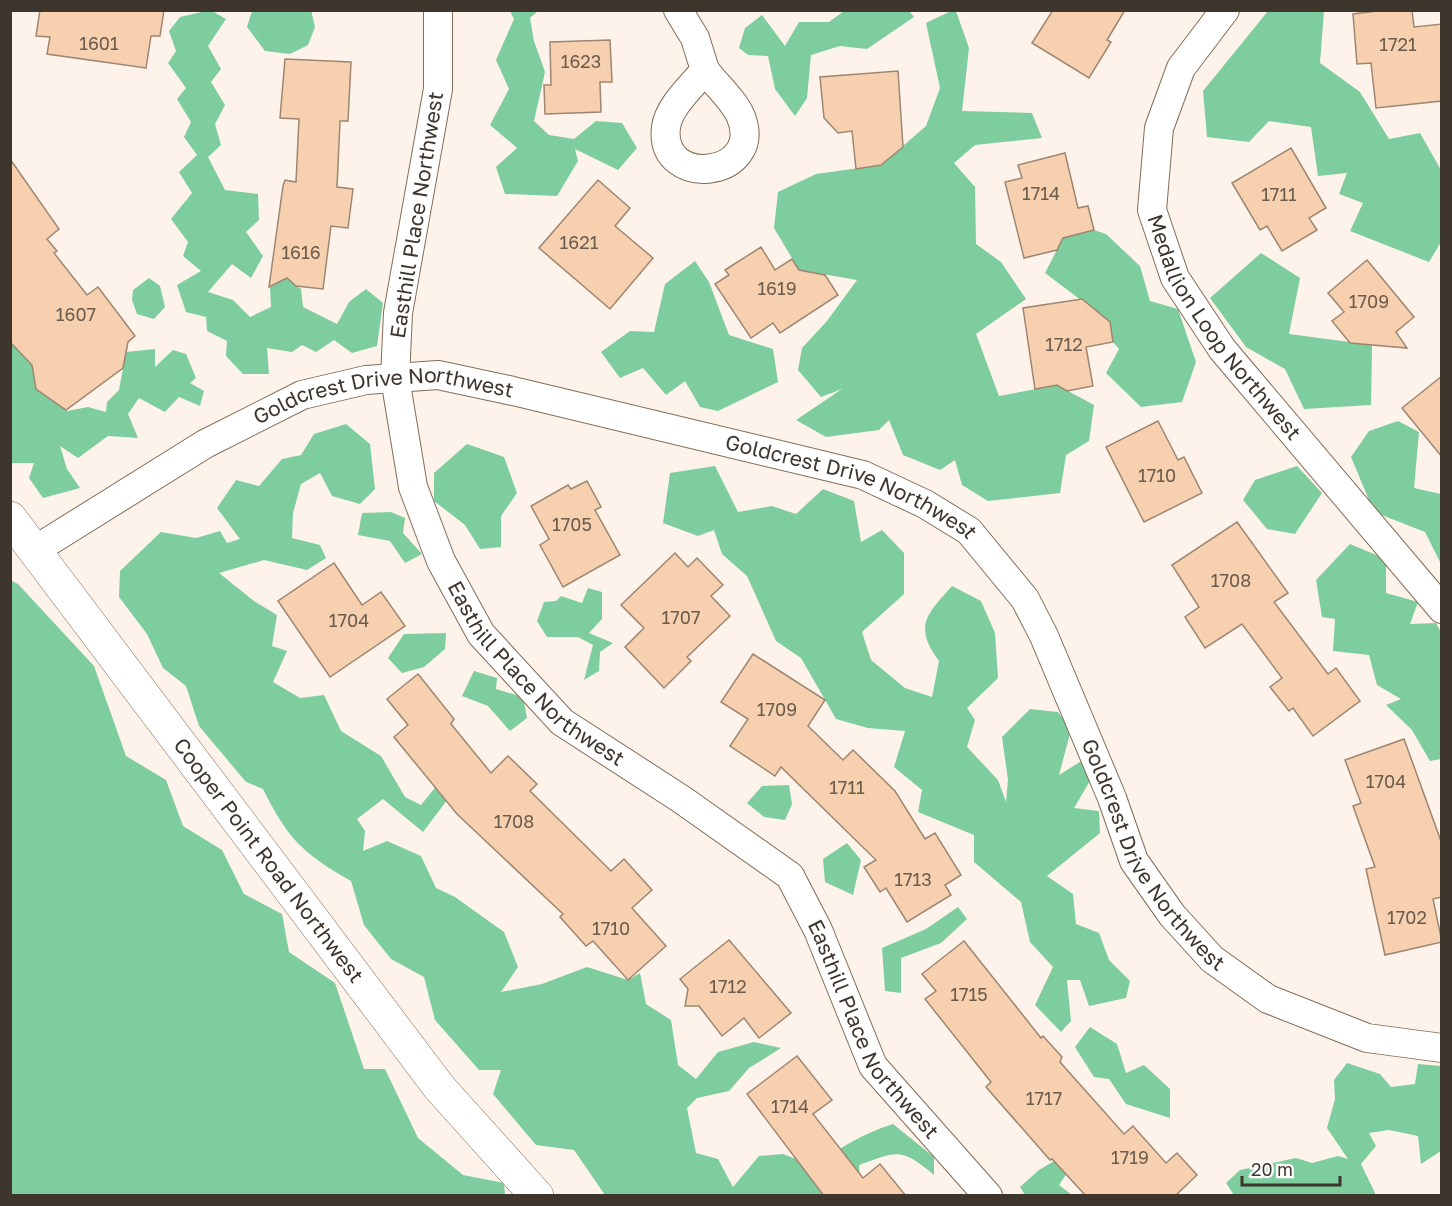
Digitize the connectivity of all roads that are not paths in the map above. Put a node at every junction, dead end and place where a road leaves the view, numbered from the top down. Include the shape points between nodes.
1 (438, 10) edge
2 (678, 10) edge
3 (1225, 10) edge
4 (705, 70) dead end
5 (395, 378) junction
6 (10, 519) edge
7 (35, 550) junction
8 (1442, 609) edge
9 (1442, 1048) edge
10 (537, 1196) edge
11 (988, 1196) edge

1 - 5 street, Easthill Place Northwest via 438,88 398,313
2 - 4 street via 695,38
3 - 8 street, Medallion Loop Northwest via 1181,68 1159,128 1152,210 1175,278 1222,349
5 - 7 street, Goldcrest Drive Northwest via 366,380 302,395 205,444
5 - 9 street, Goldcrest Drive Northwest via 438,375 502,388 863,475 925,504 969,531 1030,608 1044,636 1134,861 1172,915 1212,959 1268,999 1367,1038
5 - 11 street, Easthill Place Northwest via 412,487 441,561 481,634 562,722 790,876 818,930 873,1066
6 - 7 main road, Cooper Point Road Northwest
7 - 10 main road, Cooper Point Road Northwest via 439,1087

